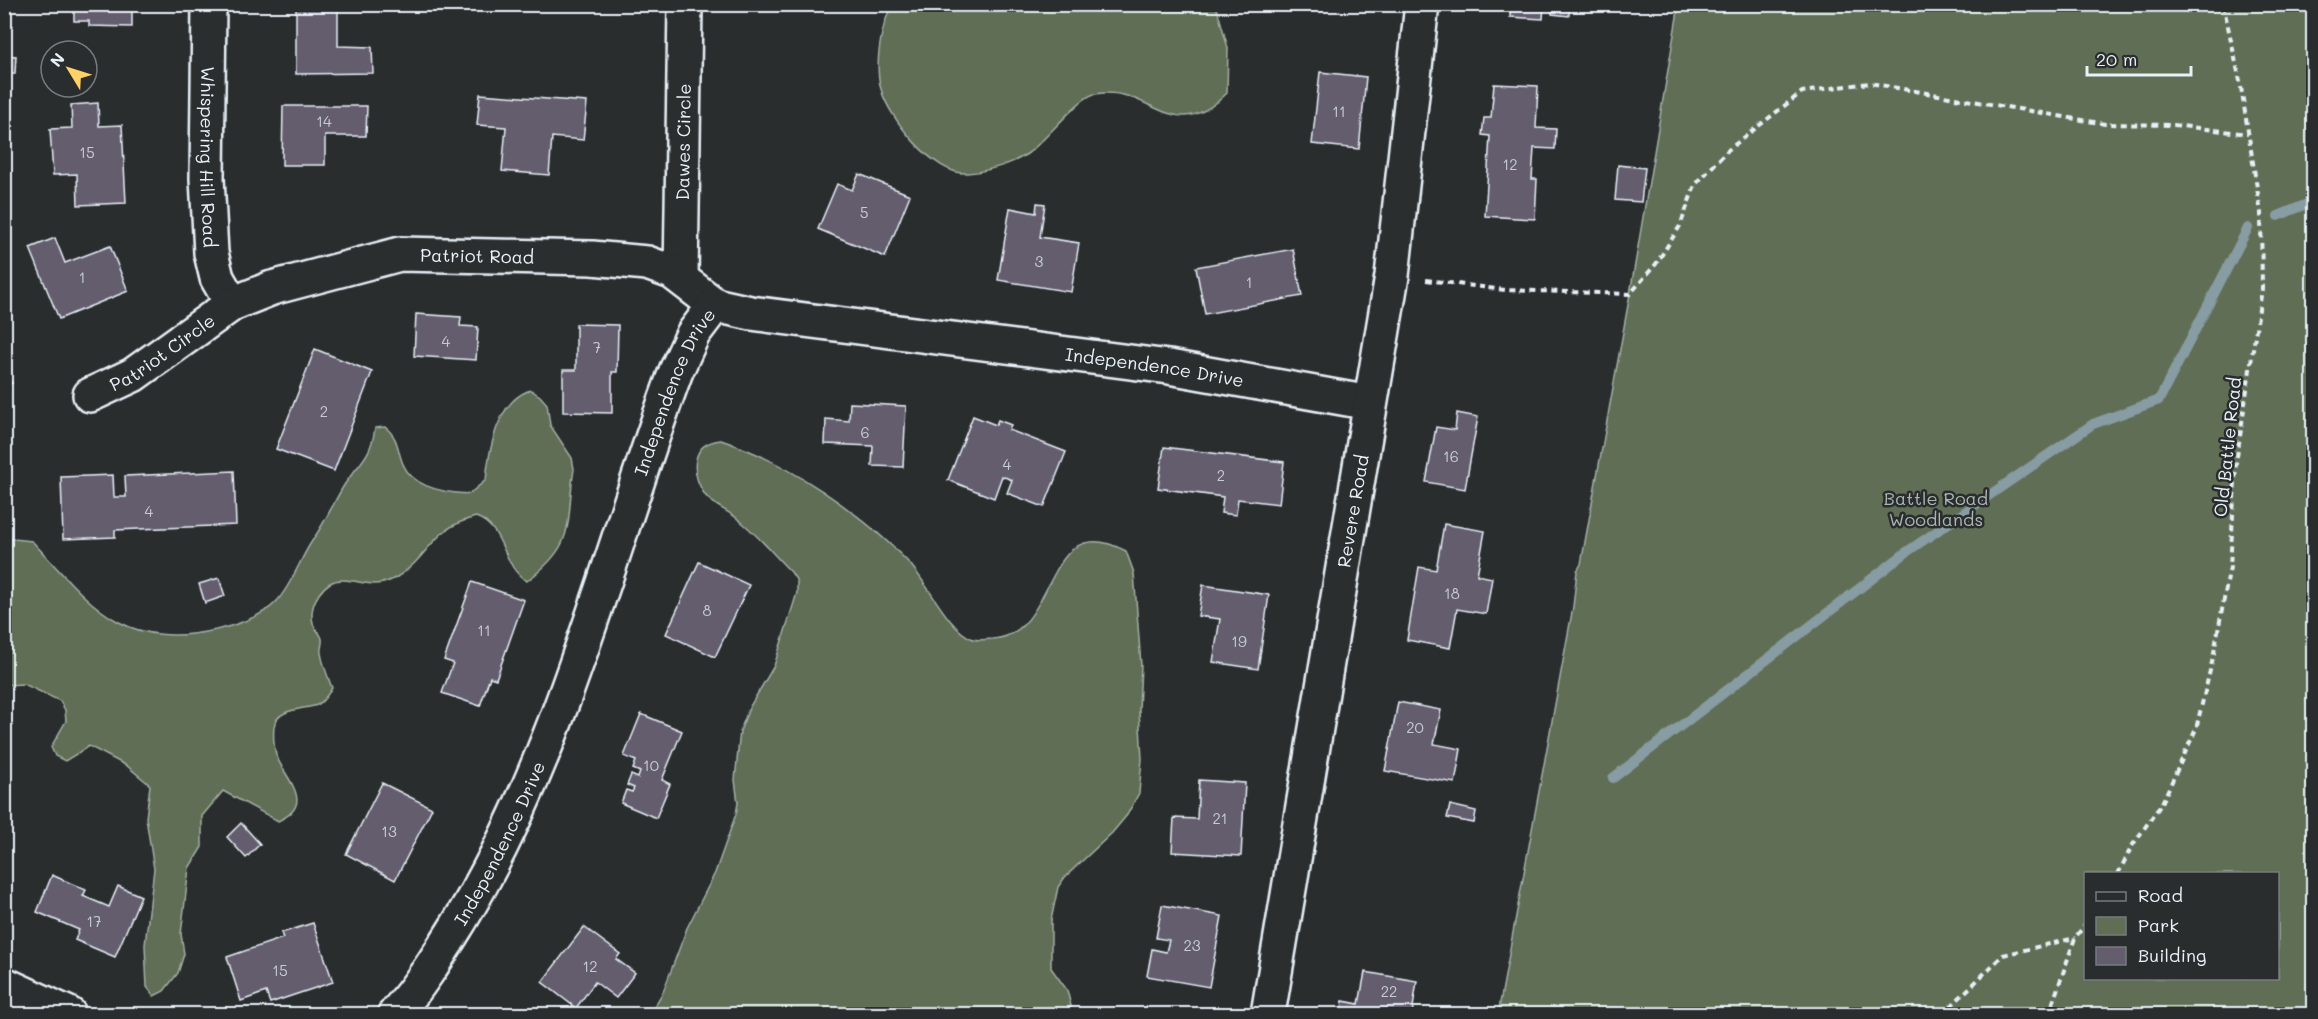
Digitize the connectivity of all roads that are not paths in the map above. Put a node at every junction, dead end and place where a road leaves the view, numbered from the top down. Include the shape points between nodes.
1 (209, 4) edge
2 (685, 4) edge
3 (1422, 4) edge
4 (681, 278) junction
5 (232, 304) junction
6 (715, 305) junction
7 (90, 395) dead end
8 (1370, 403) junction
9 (10, 996) edge
10 (69, 1014) edge
11 (395, 1014) edge
12 (1268, 1014) edge

1 - 5 street, Whispering Hill Road via 207,178 211,253 215,272
2 - 4 street, Dawes Circle
3 - 8 street, Revere Road via 1392,276
4 - 5 street, Patriot Road via 647,263 592,258 400,254 272,288
4 - 6 street, Patriot Road
5 - 7 street, Patriot Circle via 133,375
6 - 8 street, Independence Drive via 751,313 1168,367
6 - 11 street, Independence Drive via 693,334 676,371 556,721 515,820 448,940
8 - 12 street, Revere Road
9 - 10 street

